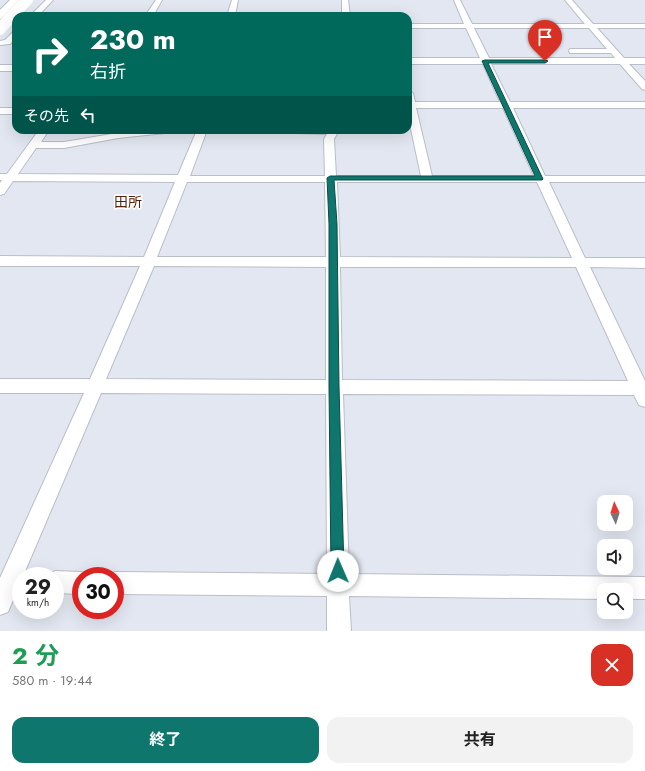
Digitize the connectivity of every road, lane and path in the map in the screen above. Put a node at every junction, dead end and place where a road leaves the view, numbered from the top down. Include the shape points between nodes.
1 (10, 0) edge
2 (16, 0) edge
3 (27, 0) edge
4 (32, 0) edge
5 (50, 0) edge
6 (159, 0) edge
7 (235, 0) edge
8 (345, 0) edge
9 (457, 0) edge
10 (568, 0) edge
11 (0, 10) edge
12 (19, 12) edge
13 (21, 12) edge
14 (38, 12) edge
15 (152, 12) edge
16 (232, 12) edge
17 (346, 12) edge
18 (0, 16) edge
19 (0, 24) edge
20 (9, 26) edge
21 (412, 26) edge
22 (469, 26) junction
23 (590, 26) junction
24 (645, 26) edge
25 (0, 37) edge
26 (12, 38) edge
27 (0, 43) edge
28 (573, 51) dead end
29 (612, 51) junction
30 (412, 61) edge
31 (485, 61) junction
32 (621, 61) junction
33 (645, 61) edge
34 (0, 68) edge
35 (12, 68) edge
36 (645, 87) edge
37 (412, 105) edge
38 (645, 105) edge
39 (506, 106) junction
40 (12, 110) edge
41 (0, 111) edge
42 (412, 117) edge
43 (41, 134) edge
44 (127, 134) edge
45 (200, 134) edge
46 (332, 134) edge
47 (34, 145) junction
48 (5, 177) edge
49 (330, 178) junction
50 (427, 178) junction
51 (183, 179) junction
52 (540, 179) junction
53 (645, 179) edge
54 (0, 191) edge
55 (0, 261) edge
56 (148, 262) junction
57 (333, 263) junction
58 (579, 263) junction
59 (645, 263) edge
60 (0, 386) edge
61 (96, 386) junction
62 (334, 387) junction
63 (643, 392) edge
64 (10, 582) edge
65 (124, 583) edge
66 (338, 586) junction
67 (645, 588) edge
68 (0, 604) edge
69 (339, 631) edge

1 - 11 street
2 - 18 highway
3 - 12 highway, bridge
4 - 13 street
5 - 14 street
6 - 15 street
7 - 16 street
8 - 17 street
9 - 22 street
10 - 23 street
19 - 20 street
20 - 25 street
21 - 22 street
22 - 23 street
22 - 31 street
23 - 24 street
23 - 29 street
26 - 27 street
28 - 29 street
29 - 32 street
30 - 31 street
31 - 32 street
31 - 39 street
32 - 33 street
32 - 36 street
34 - 35 street
37 - 39 street
38 - 39 street
39 - 52 street
40 - 41 street
42 - 50 street
43 - 47 street
44 - 47 street via 64,146
45 - 51 street
46 - 49 street via 329,139
47 - 48 street
48 - 51 street
48 - 54 street
49 - 50 street
49 - 51 street
49 - 57 street
50 - 52 street
51 - 56 street
52 - 53 street
52 - 58 street
55 - 56 street
56 - 57 street
56 - 61 street
57 - 58 street
57 - 62 street
58 - 59 street
58 - 63 street
60 - 61 street
61 - 62 street
61 - 64 street
62 - 63 street
62 - 66 street
64 - 68 street
65 - 66 street
66 - 67 street
66 - 69 street

